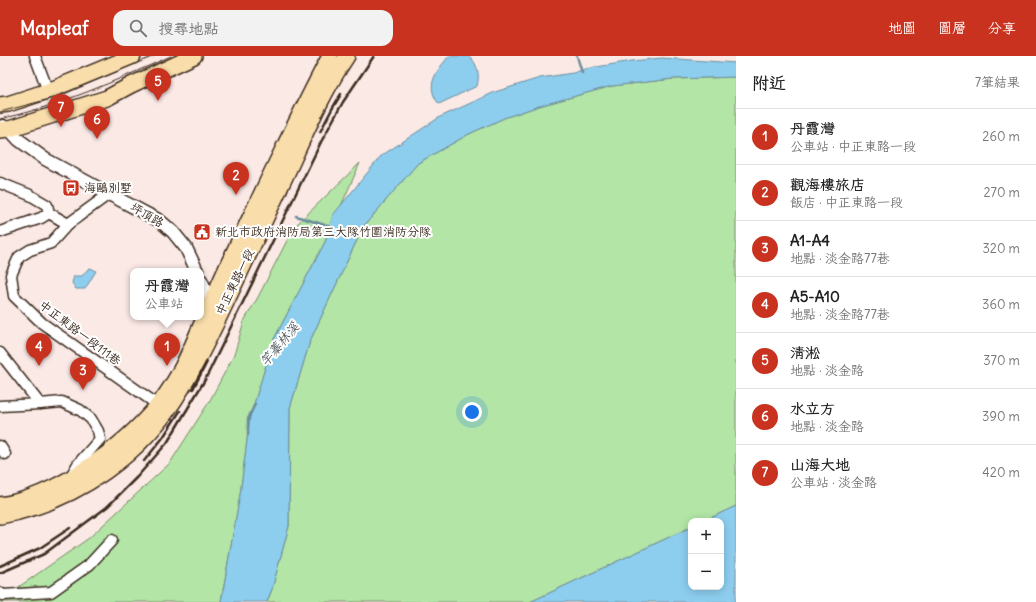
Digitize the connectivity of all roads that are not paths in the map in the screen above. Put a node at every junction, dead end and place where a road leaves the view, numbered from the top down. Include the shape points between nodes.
1 (35, 56) edge
2 (133, 56) edge
3 (194, 56) edge
4 (330, 56) edge
5 (347, 56) edge
6 (48, 91) junction
7 (0, 105) edge
8 (3, 128) edge
9 (0, 183) edge
10 (109, 194) junction
11 (49, 213) junction
12 (68, 224) junction
13 (0, 232) edge
14 (196, 268) edge
15 (204, 285) edge
16 (217, 305) junction
17 (0, 354) edge
18 (40, 404) junction
19 (158, 405) junction
20 (0, 406) edge
21 (70, 478) junction
22 (0, 505) edge
23 (0, 516) edge
24 (112, 540) dead end
25 (0, 593) edge

1 - 6 street
2 - 6 main road
3 - 8 main road via 131,84 107,98
4 - 16 main road, 中正東路一段 via 292,130
5 - 16 main road, 中正東路一段 via 324,94
6 - 7 main road
8 - 10 street, 坪頂路 via 45,159
9 - 11 street via 47,205
10 - 12 street, 中正東路一段111巷
10 - 14 street, 坪頂路 via 160,221 173,232 186,248
11 - 12 street
11 - 13 street
12 - 19 street, 中正東路一段111巷 via 52,242 19,257 11,275 14,296 42,323
15 - 16 street
16 - 19 main road, 中正東路一段 via 175,381
16 - 23 main road, 中正東路一段 via 182,389 153,428 129,453 106,472 74,492 43,505
17 - 18 street
18 - 20 street
18 - 21 street via 62,402 80,410 91,419 98,431 100,439 78,464
19 - 21 main road, 中正東路一段 via 121,443
21 - 22 main road, 中正東路一段 via 39,494
24 - 25 street via 89,565 51,592 3,595

